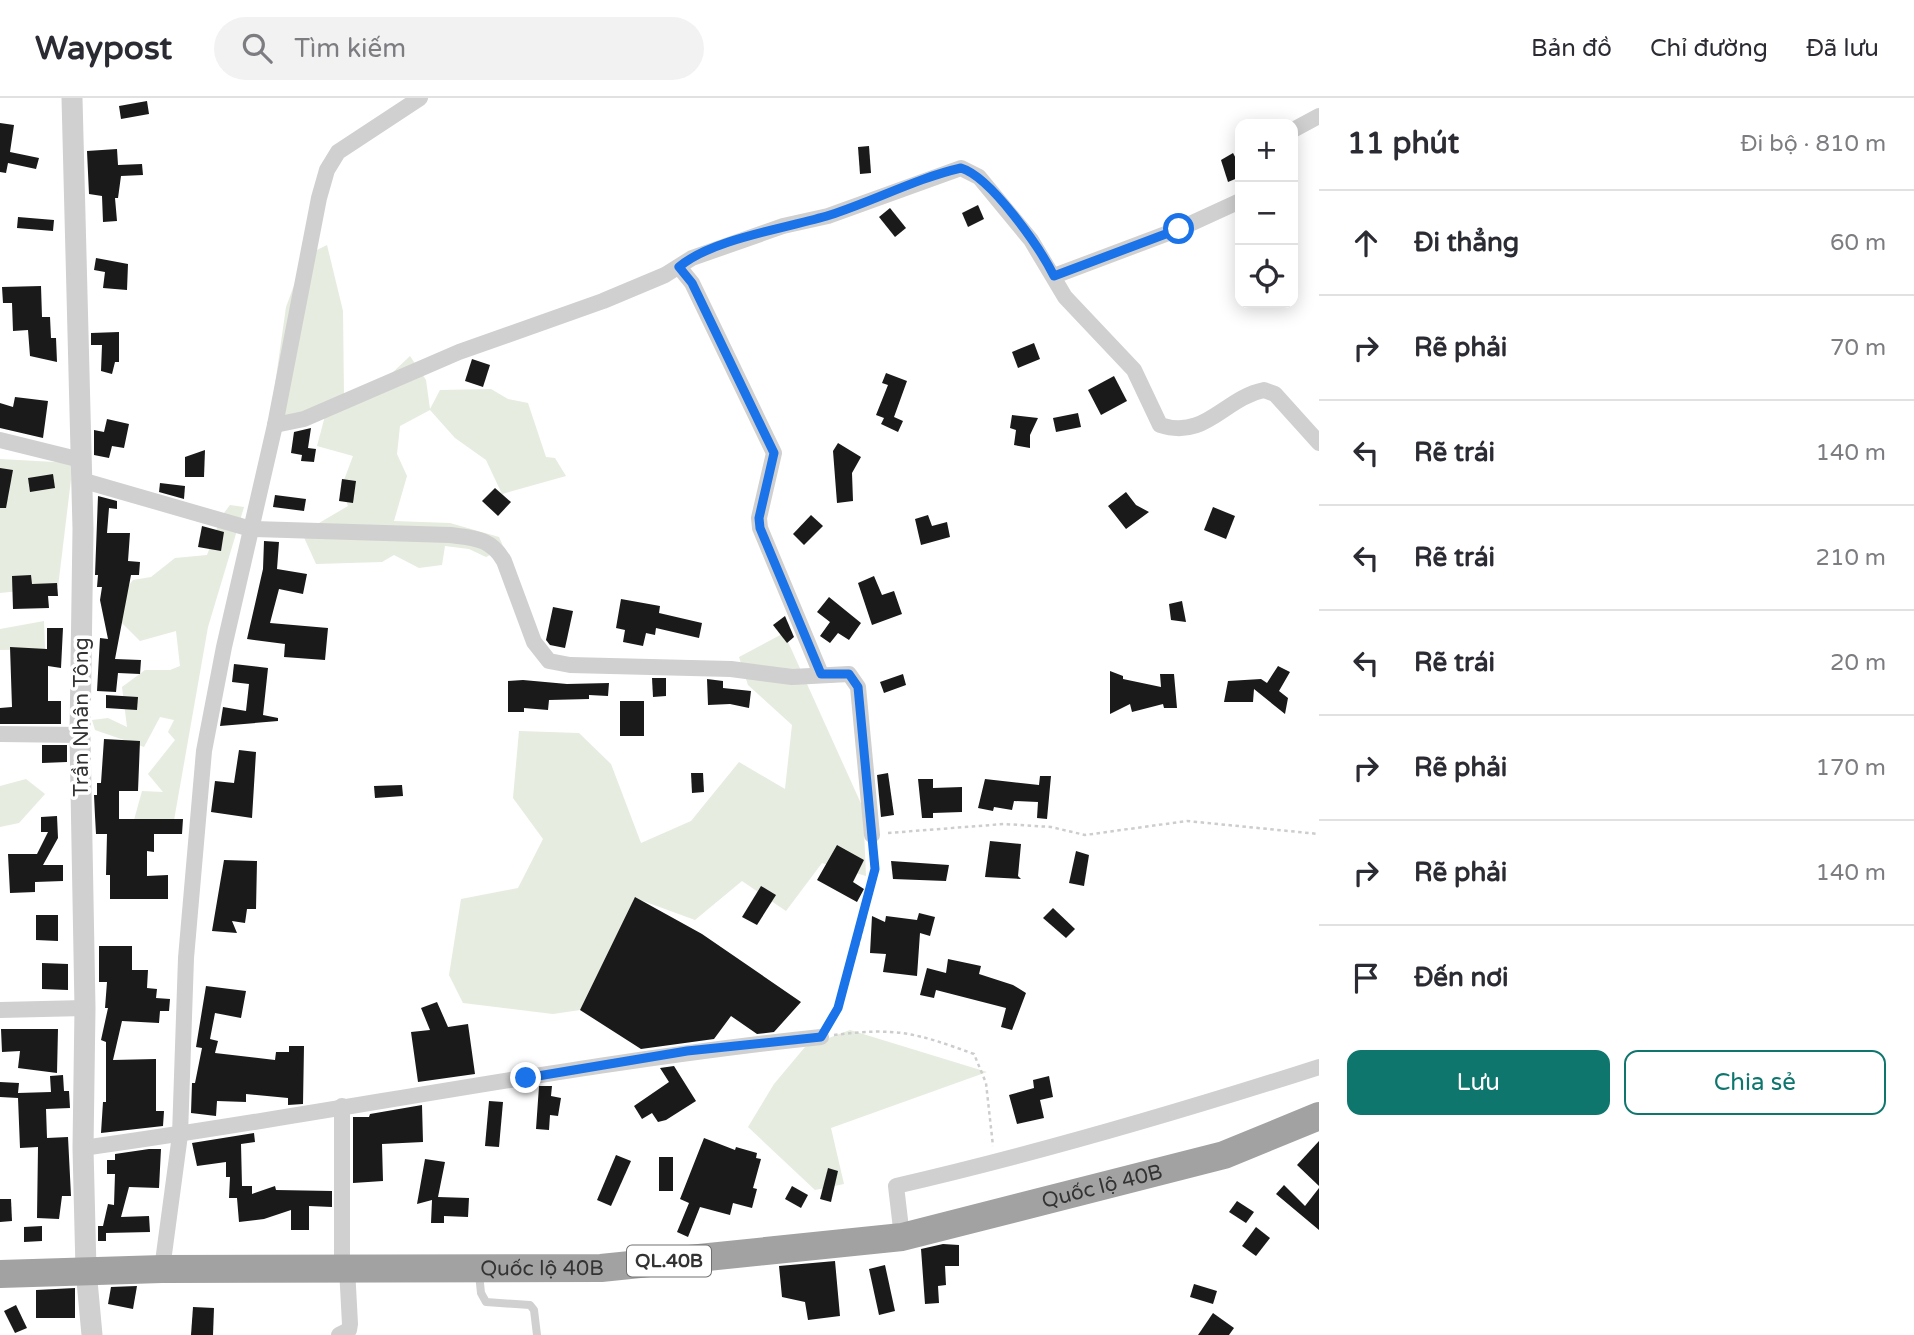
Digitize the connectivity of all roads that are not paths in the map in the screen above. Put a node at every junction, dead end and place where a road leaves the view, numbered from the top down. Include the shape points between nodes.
1 (72, 98) edge
2 (420, 98) edge
3 (1319, 116) edge
4 (1298, 127) edge
5 (1235, 203) edge
6 (679, 267) junction
7 (1054, 276) junction
8 (275, 425) junction
9 (0, 440) edge
10 (1319, 443) edge
11 (81, 470) junction
12 (251, 529) junction
13 (821, 674) junction
14 (0, 734) edge
15 (80, 735) junction
16 (872, 835) road end
17 (85, 1008) junction
18 (0, 1010) edge
19 (821, 1037) road end
20 (1319, 1067) edge
21 (342, 1106) junction
22 (1319, 1116) edge
23 (180, 1135) junction
24 (83, 1147) junction
25 (902, 1237) junction
26 (345, 1268) junction
27 (478, 1268) junction
28 (162, 1269) junction
29 (86, 1270) junction
30 (6, 1278) edge
31 (92, 1335) edge
32 (339, 1335) edge
33 (537, 1335) edge

1 - 11 street, Trần Nhân Tông
2 - 8 street via 338,152 327,170
3 - 4 street
5 - 7 street
6 - 7 street via 721,246 828,216 961,168 979,177
6 - 8 street via 603,301 459,352 316,414
6 - 13 street via 692,283 774,453 760,528
7 - 10 street via 1065,297 1134,370 1160,425 1182,430 1197,426 1264,390 1275,394
8 - 12 street
9 - 11 street
11 - 12 street
11 - 15 street, Trần Nhân Tông
12 - 13 street via 483,539 504,561 534,642 549,661 732,668 792,677
12 - 23 street via 204,751 186,958
13 - 16 street via 849,674 858,687
14 - 15 street
15 - 17 street, Trần Nhân Tông
17 - 18 street
17 - 24 street, Trần Nhân Tông
19 - 21 street via 687,1051
20 - 25 street via 1168,1115 896,1186
21 - 23 street
21 - 26 street
22 - 25 highway, Quốc lộ 40B / QL.40B via 1224,1155
23 - 24 street
23 - 28 street
24 - 29 street, Trần Nhân Tông
25 - 27 highway, Quốc lộ 40B / QL.40B via 601,1268
26 - 27 highway, Quốc lộ 40B / QL.40B
26 - 28 highway, Quốc lộ 40B / QL.40B
26 - 32 street via 350,1324 349,1330
27 - 33 lane via 482,1298 492,1303 530,1305
28 - 29 highway, Quốc lộ 40B / QL.40B
29 - 30 highway, Quốc lộ 40B / QL.40B
29 - 31 street, Trần Nhân Tông

